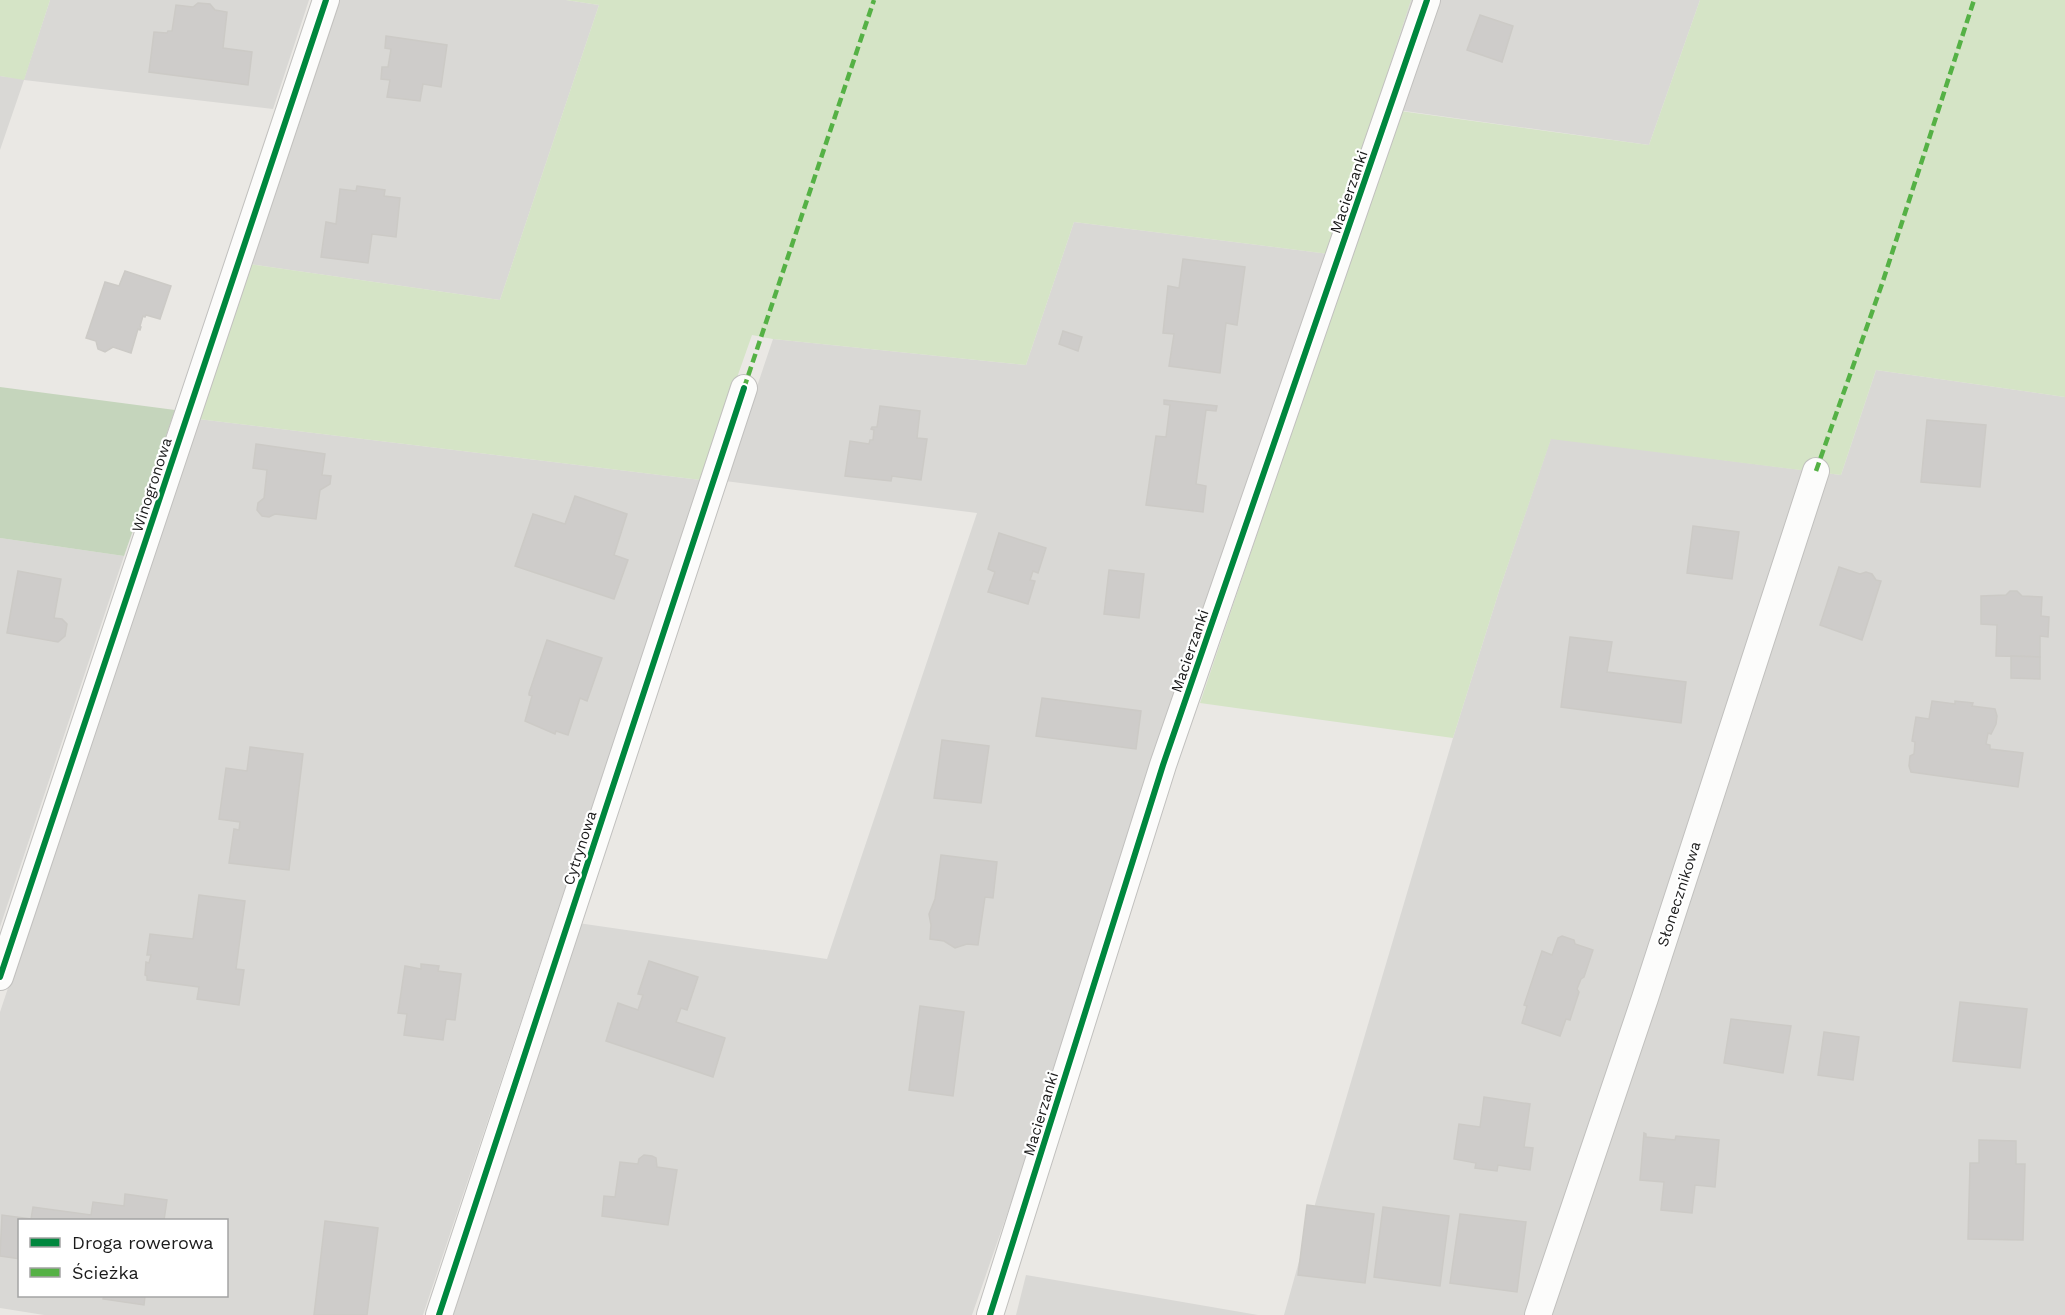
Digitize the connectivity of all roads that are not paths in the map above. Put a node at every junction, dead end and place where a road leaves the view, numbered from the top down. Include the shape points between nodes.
1 (326, 0) edge
2 (1427, 0) edge
3 (744, 388) dead end
4 (1816, 471) dead end
5 (0, 977) edge
6 (440, 1315) edge
7 (990, 1315) edge
8 (1538, 1315) edge

1 - 5 street, Winogronowa
2 - 7 street, Macierzanki via 1163,765
3 - 6 street, Cytrynowa
4 - 8 street, Słonecznikowa

